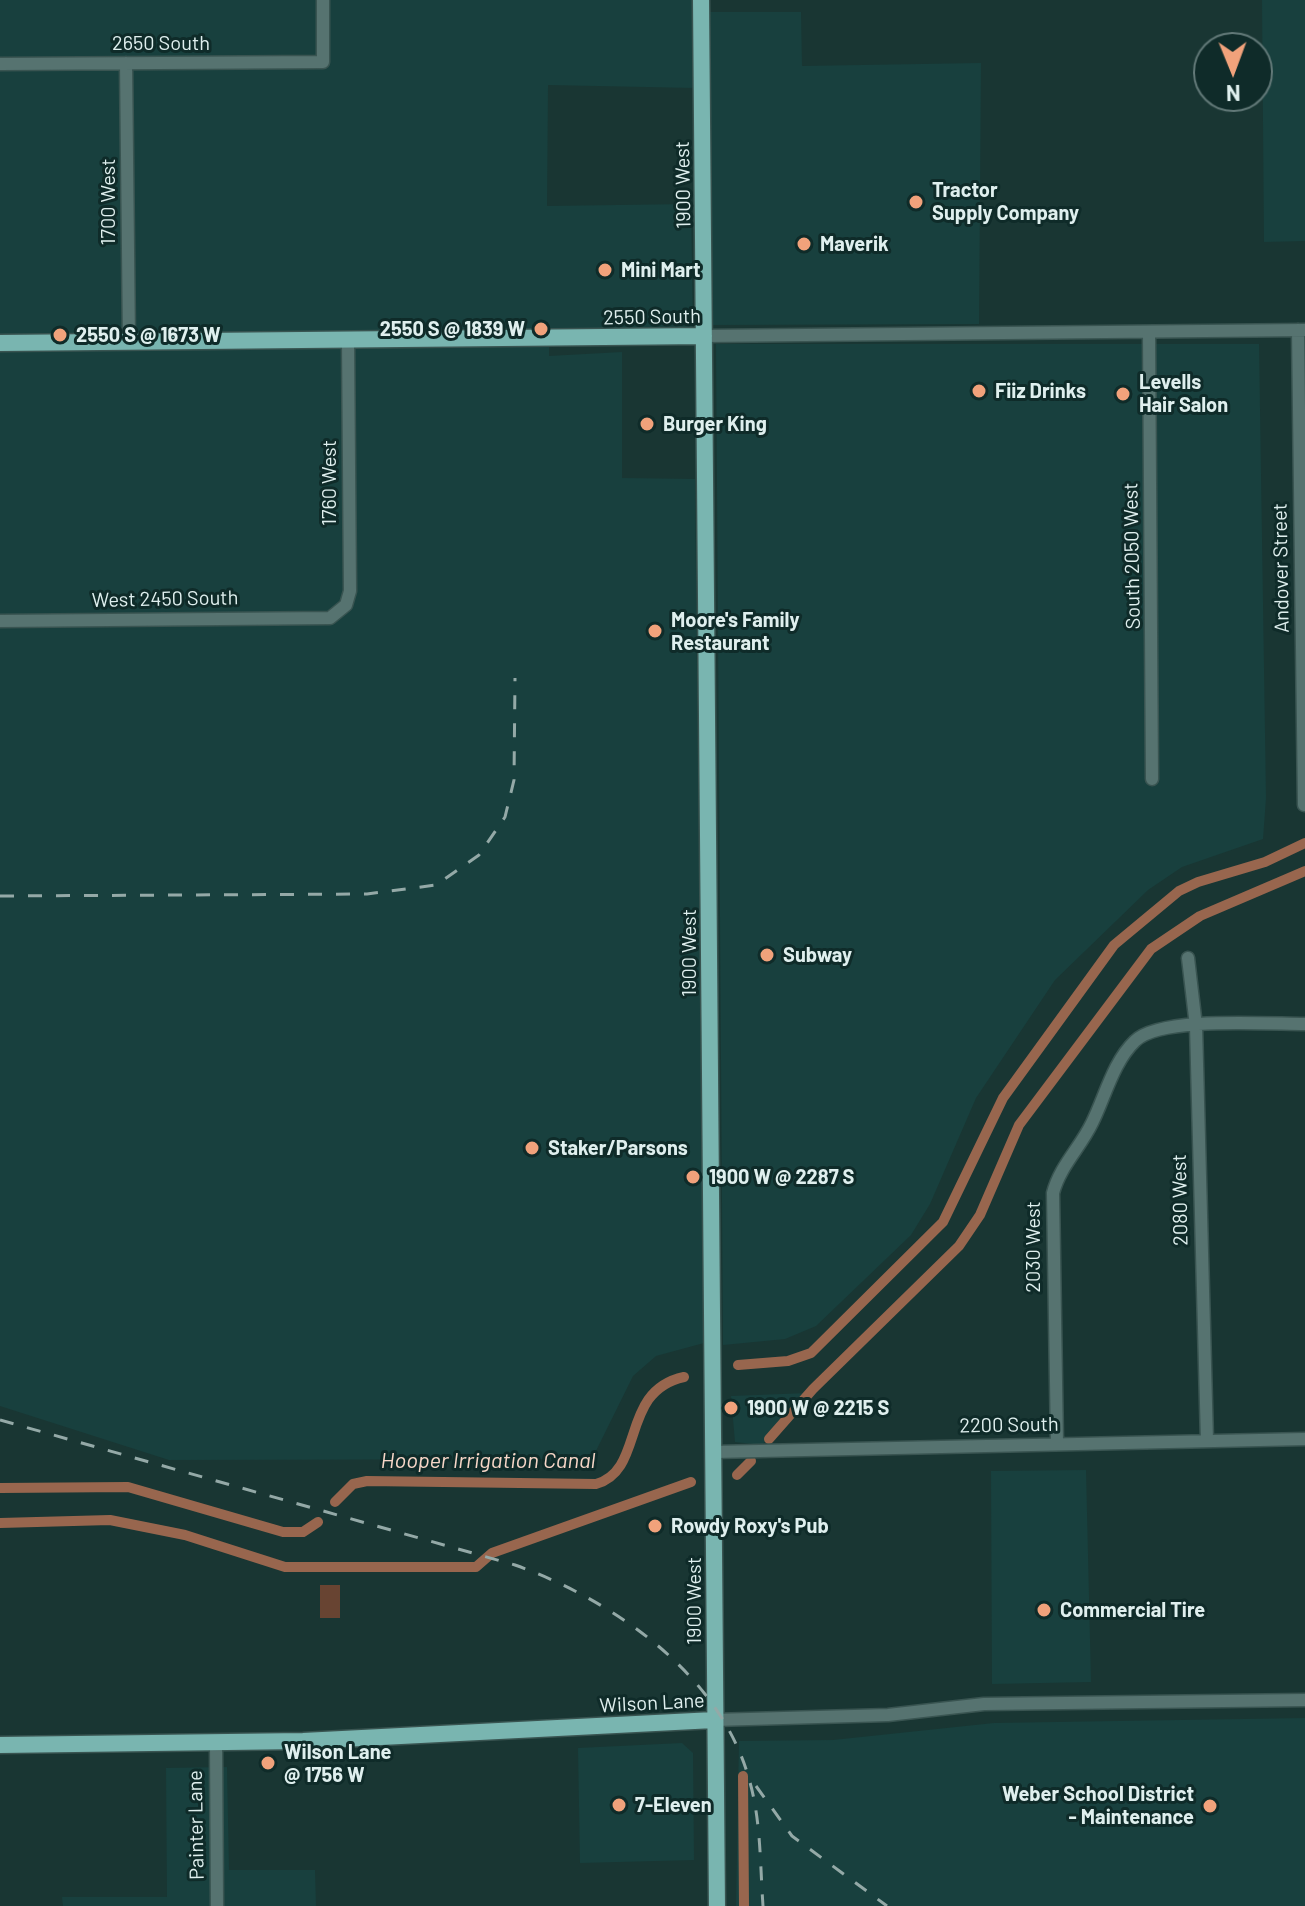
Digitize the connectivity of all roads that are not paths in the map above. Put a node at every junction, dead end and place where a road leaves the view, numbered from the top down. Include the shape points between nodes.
1 (323, 0) edge
2 (701, 0) edge
3 (126, 63) junction
4 (0, 64) edge
5 (1301, 330) edge
6 (1149, 333) junction
7 (704, 336) junction
8 (348, 340) junction
9 (129, 342) junction
10 (0, 343) edge
11 (1302, 389) edge
12 (1302, 468) edge
13 (1303, 537) edge
14 (330, 618) joint
15 (0, 621) edge
16 (1304, 746) edge
17 (1152, 779) dead end
18 (1304, 805) edge
19 (1188, 958) dead end
20 (1305, 1024) edge
21 (1196, 1026) junction
22 (1305, 1439) edge
23 (1207, 1441) junction
24 (1057, 1444) junction
25 (714, 1452) junction
26 (1305, 1700) edge
27 (714, 1720) junction
28 (216, 1743) junction
29 (0, 1745) edge
30 (217, 1906) edge
31 (717, 1906) edge

1 - 3 street, 2650 South via 323,62
2 - 7 main road, 1900 West
3 - 4 street, 2650 South
3 - 9 street, 1700 West
5 - 6 street, 2550 South
5 - 11 street, Andover Street
6 - 7 street, 2550 South
6 - 17 street, South 2050 West
7 - 8 main road, 2550 South
7 - 25 main road, 1900 West
8 - 9 main road, 2550 South
8 - 14 street, 1760 West via 350,591 346,605
9 - 10 main road, 2550 South
11 - 12 street, Andover Street
12 - 13 street, Andover Street
13 - 16 street, Andover Street
14 - 15 street, West 2450 South
16 - 18 street, Andover Street
19 - 21 street, 2080 West
20 - 21 street, 2030 West
21 - 23 street, 2080 West
21 - 24 street, 2030 West via 1168,1027 1137,1038 1124,1053 1086,1135 1058,1173 1051,1221
22 - 23 street, 2200 South
23 - 24 street, 2200 South
24 - 25 street, 2200 South
25 - 27 main road, 1900 West
26 - 27 street, Wilson Lane via 984,1704 888,1715
27 - 28 main road, Wilson Lane
27 - 31 main road, 1900 West
28 - 29 main road, Wilson Lane
28 - 30 street, Painter Lane

